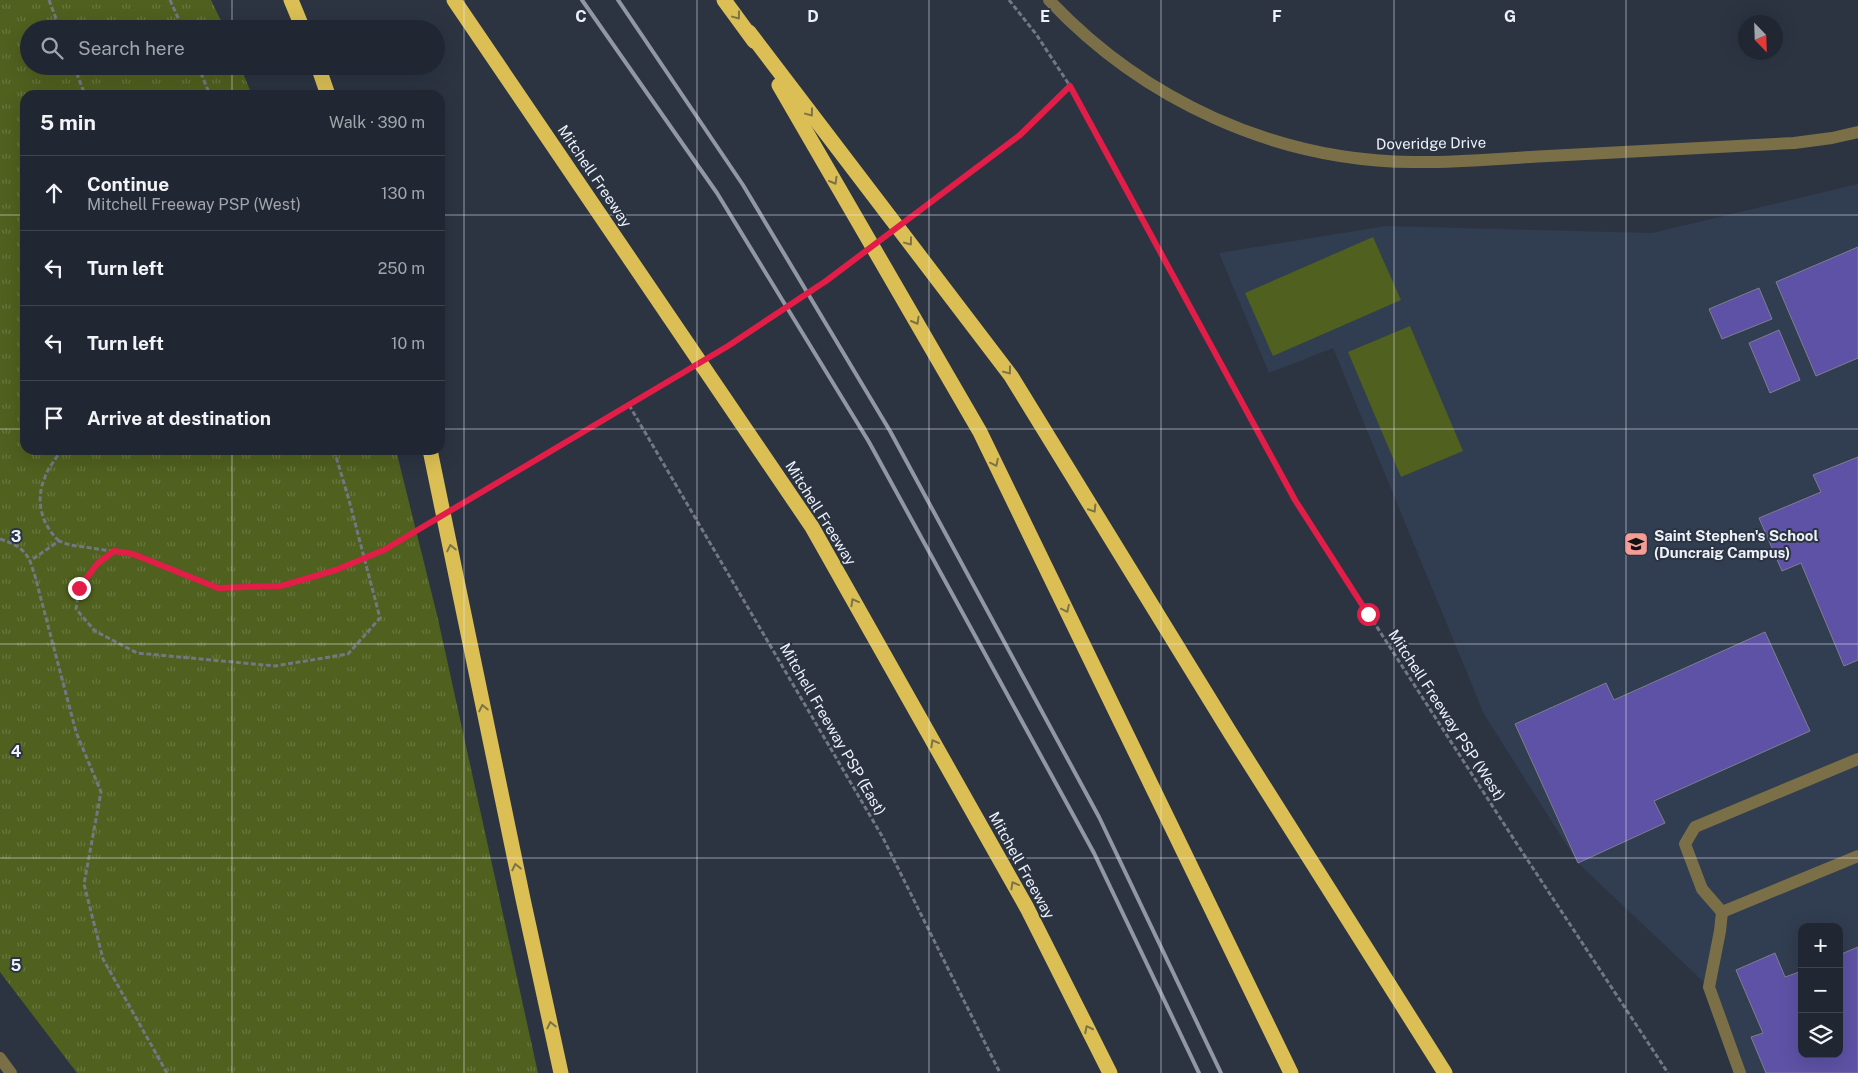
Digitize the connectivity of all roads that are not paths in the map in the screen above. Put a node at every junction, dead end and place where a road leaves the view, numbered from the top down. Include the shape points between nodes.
1 (291, 0) edge
2 (454, 0) edge
3 (724, 0) edge
4 (1049, 0) edge
5 (299, 20) edge
6 (749, 32) junction
7 (321, 75) edge
8 (326, 90) edge
9 (1858, 132) edge
10 (431, 455) edge
11 (1858, 759) edge
12 (1858, 856) edge
13 (1722, 912) junction
14 (0, 1058) edge
15 (11, 1073) edge
16 (561, 1073) edge
17 (1110, 1073) edge
18 (1291, 1073) edge
19 (1444, 1073) edge
20 (1740, 1073) edge

1 - 5 highway
17 -> 2 highway, Mitchell Freeway via 1028,908 812,527
3 -> 6 highway
4 - 9 street, Doveridge Drive via 1104,52 1173,98 1240,130 1339,156 1413,162 1794,143
6 -> 18 highway via 980,432
6 -> 19 highway via 1011,376
7 - 8 highway
16 -> 10 highway
11 - 13 street via 1695,827 1685,844 1702,889
12 - 13 street
13 - 20 street via 1708,987
14 - 15 street

